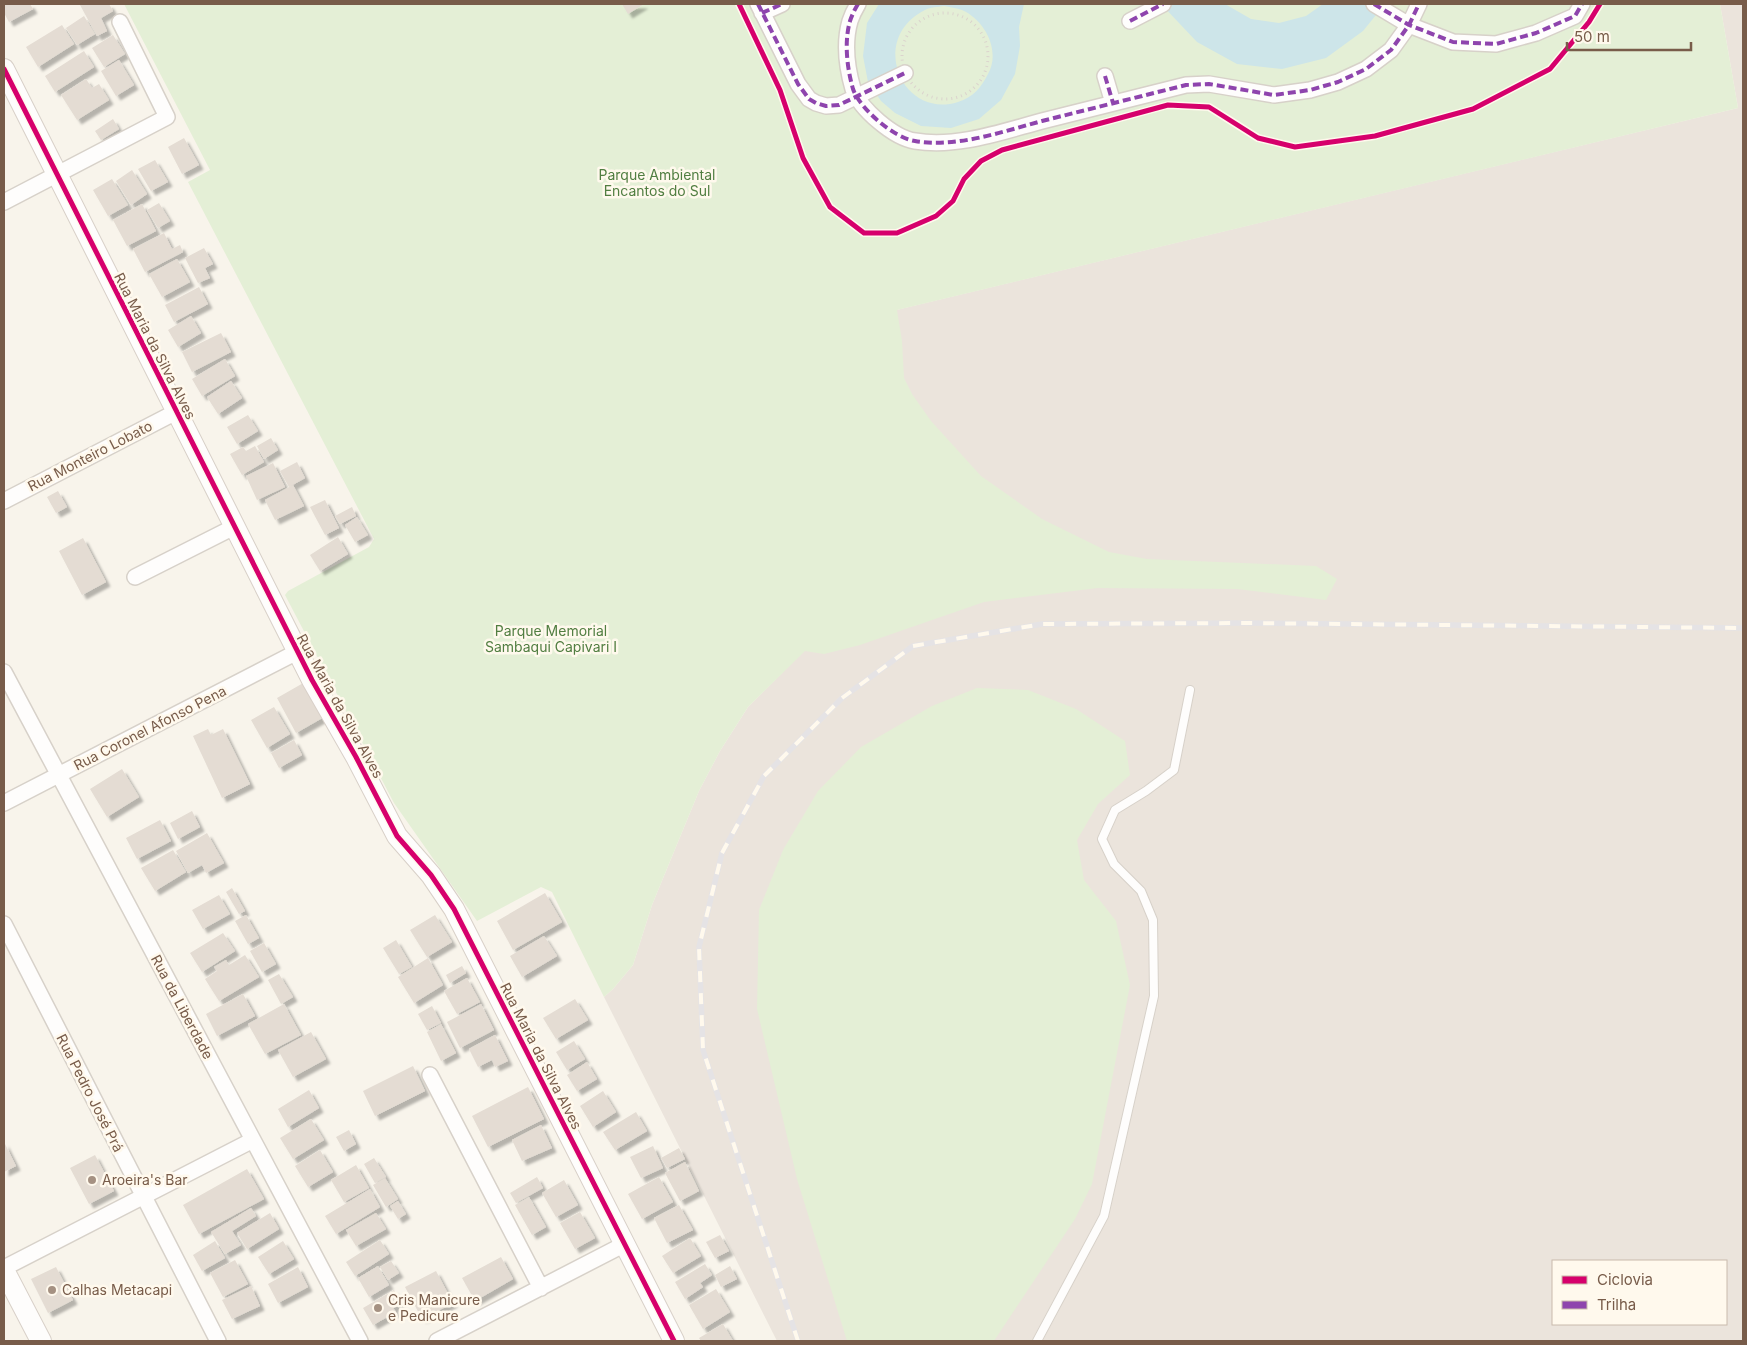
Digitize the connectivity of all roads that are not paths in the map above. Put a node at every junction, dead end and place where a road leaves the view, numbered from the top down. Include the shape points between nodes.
1 (782, 4) edge
2 (858, 4) edge
3 (1162, 4) edge
4 (1374, 4) edge
5 (1419, 4) edge
6 (1582, 4) edge
7 (760, 9) edge
8 (1130, 21) dead end
9 (120, 22) dead end
10 (1409, 25) junction
11 (4, 69) edge
12 (905, 73) road end
13 (1105, 76) dead end
14 (862, 95) junction
15 (1113, 103) junction
16 (56, 174) junction
17 (4, 202) edge
18 (176, 412) junction
19 (4, 501) edge
20 (234, 526) junction
21 (135, 577) dead end
22 (297, 652) junction
23 (4, 672) edge
24 (1190, 690) dead end
25 (58, 775) junction
26 (4, 803) edge
27 (4, 924) edge
28 (430, 1075) dead end
29 (253, 1140) junction
30 (143, 1196) junction
31 (625, 1244) junction
32 (4, 1269) edge
33 (541, 1288) junction
34 (41, 1341) edge
35 (218, 1341) edge
36 (360, 1341) edge
37 (437, 1341) edge
38 (674, 1341) edge
39 (1037, 1341) edge

1 - 7 street
2 - 14 street via 850,22 847,52 850,77
3 - 8 street
4 - 10 street
5 - 10 street
6 - 10 street via 1575,16 1536,34 1496,44 1453,42
7 - 14 street via 809,99 826,106 839,105
9 - 16 street via 167,117
10 - 15 street via 1391,50 1366,69 1310,90 1274,95 1209,84 1186,85
11 - 16 street, Rua Maria da Silva Alves
12 - 14 street
13 - 15 street
14 - 15 street via 869,114 892,131 913,141 950,143
16 - 17 street
16 - 18 street, Rua Maria da Silva Alves
18 - 19 street, Rua Monteiro Lobato
18 - 20 street, Rua Maria da Silva Alves
20 - 21 street
20 - 22 street, Rua Maria da Silva Alves
22 - 25 street, Rua Coronel Afonso Pena
22 - 31 street, Rua Maria da Silva Alves via 397,836 431,875 454,909
23 - 25 street, Rua da Liberdade
24 - 39 lane via 1174,770 1115,810 1102,839 1114,864 1141,891 1153,920 1154,996 1104,1216
25 - 26 street, Rua Coronel Afonso Pena
25 - 29 street, Rua da Liberdade
27 - 30 street, Rua Pedro José Prá
28 - 33 street
29 - 30 street
29 - 36 street, Rua da Liberdade
30 - 32 street
30 - 35 street, Rua Pedro José Prá
31 - 33 street
31 - 38 street, Rua Maria da Silva Alves
32 - 34 street
33 - 37 street

